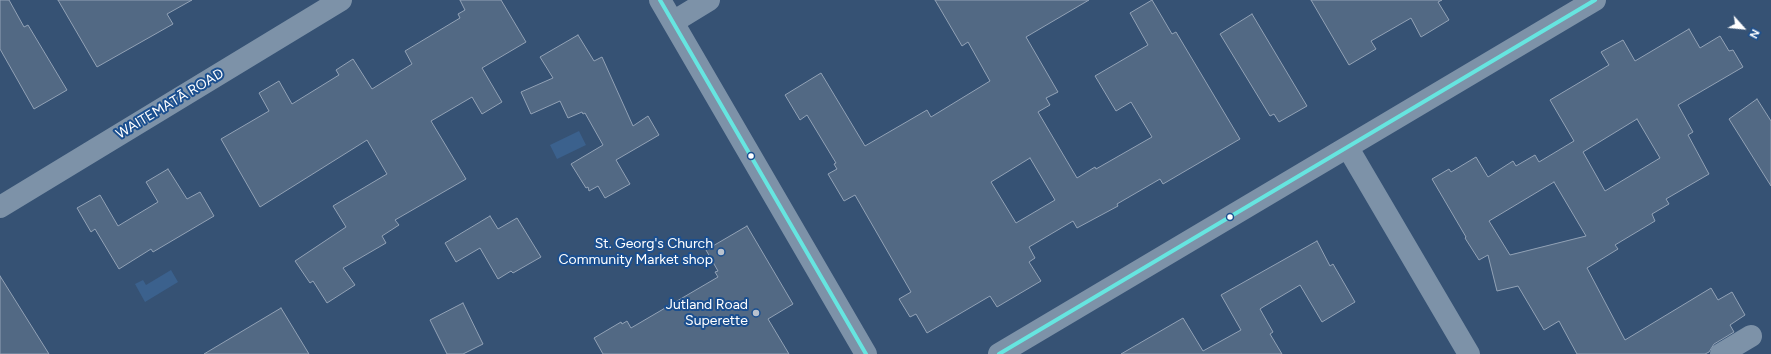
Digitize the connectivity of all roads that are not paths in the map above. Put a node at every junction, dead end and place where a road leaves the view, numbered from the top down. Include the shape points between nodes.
1 (341, 0) edge
2 (660, 0) edge
3 (709, 0) edge
4 (1595, 0) edge
5 (673, 22) junction
6 (1348, 148) junction
7 (0, 207) edge
8 (1751, 336) dead end
9 (866, 354) edge
10 (999, 354) edge
11 (1469, 354) edge
12 (1720, 354) edge

1 - 7 street, WAITEMATĀ ROAD
2 - 5 street
3 - 5 street
4 - 6 street
5 - 9 street
6 - 10 street
6 - 11 street
8 - 12 street

